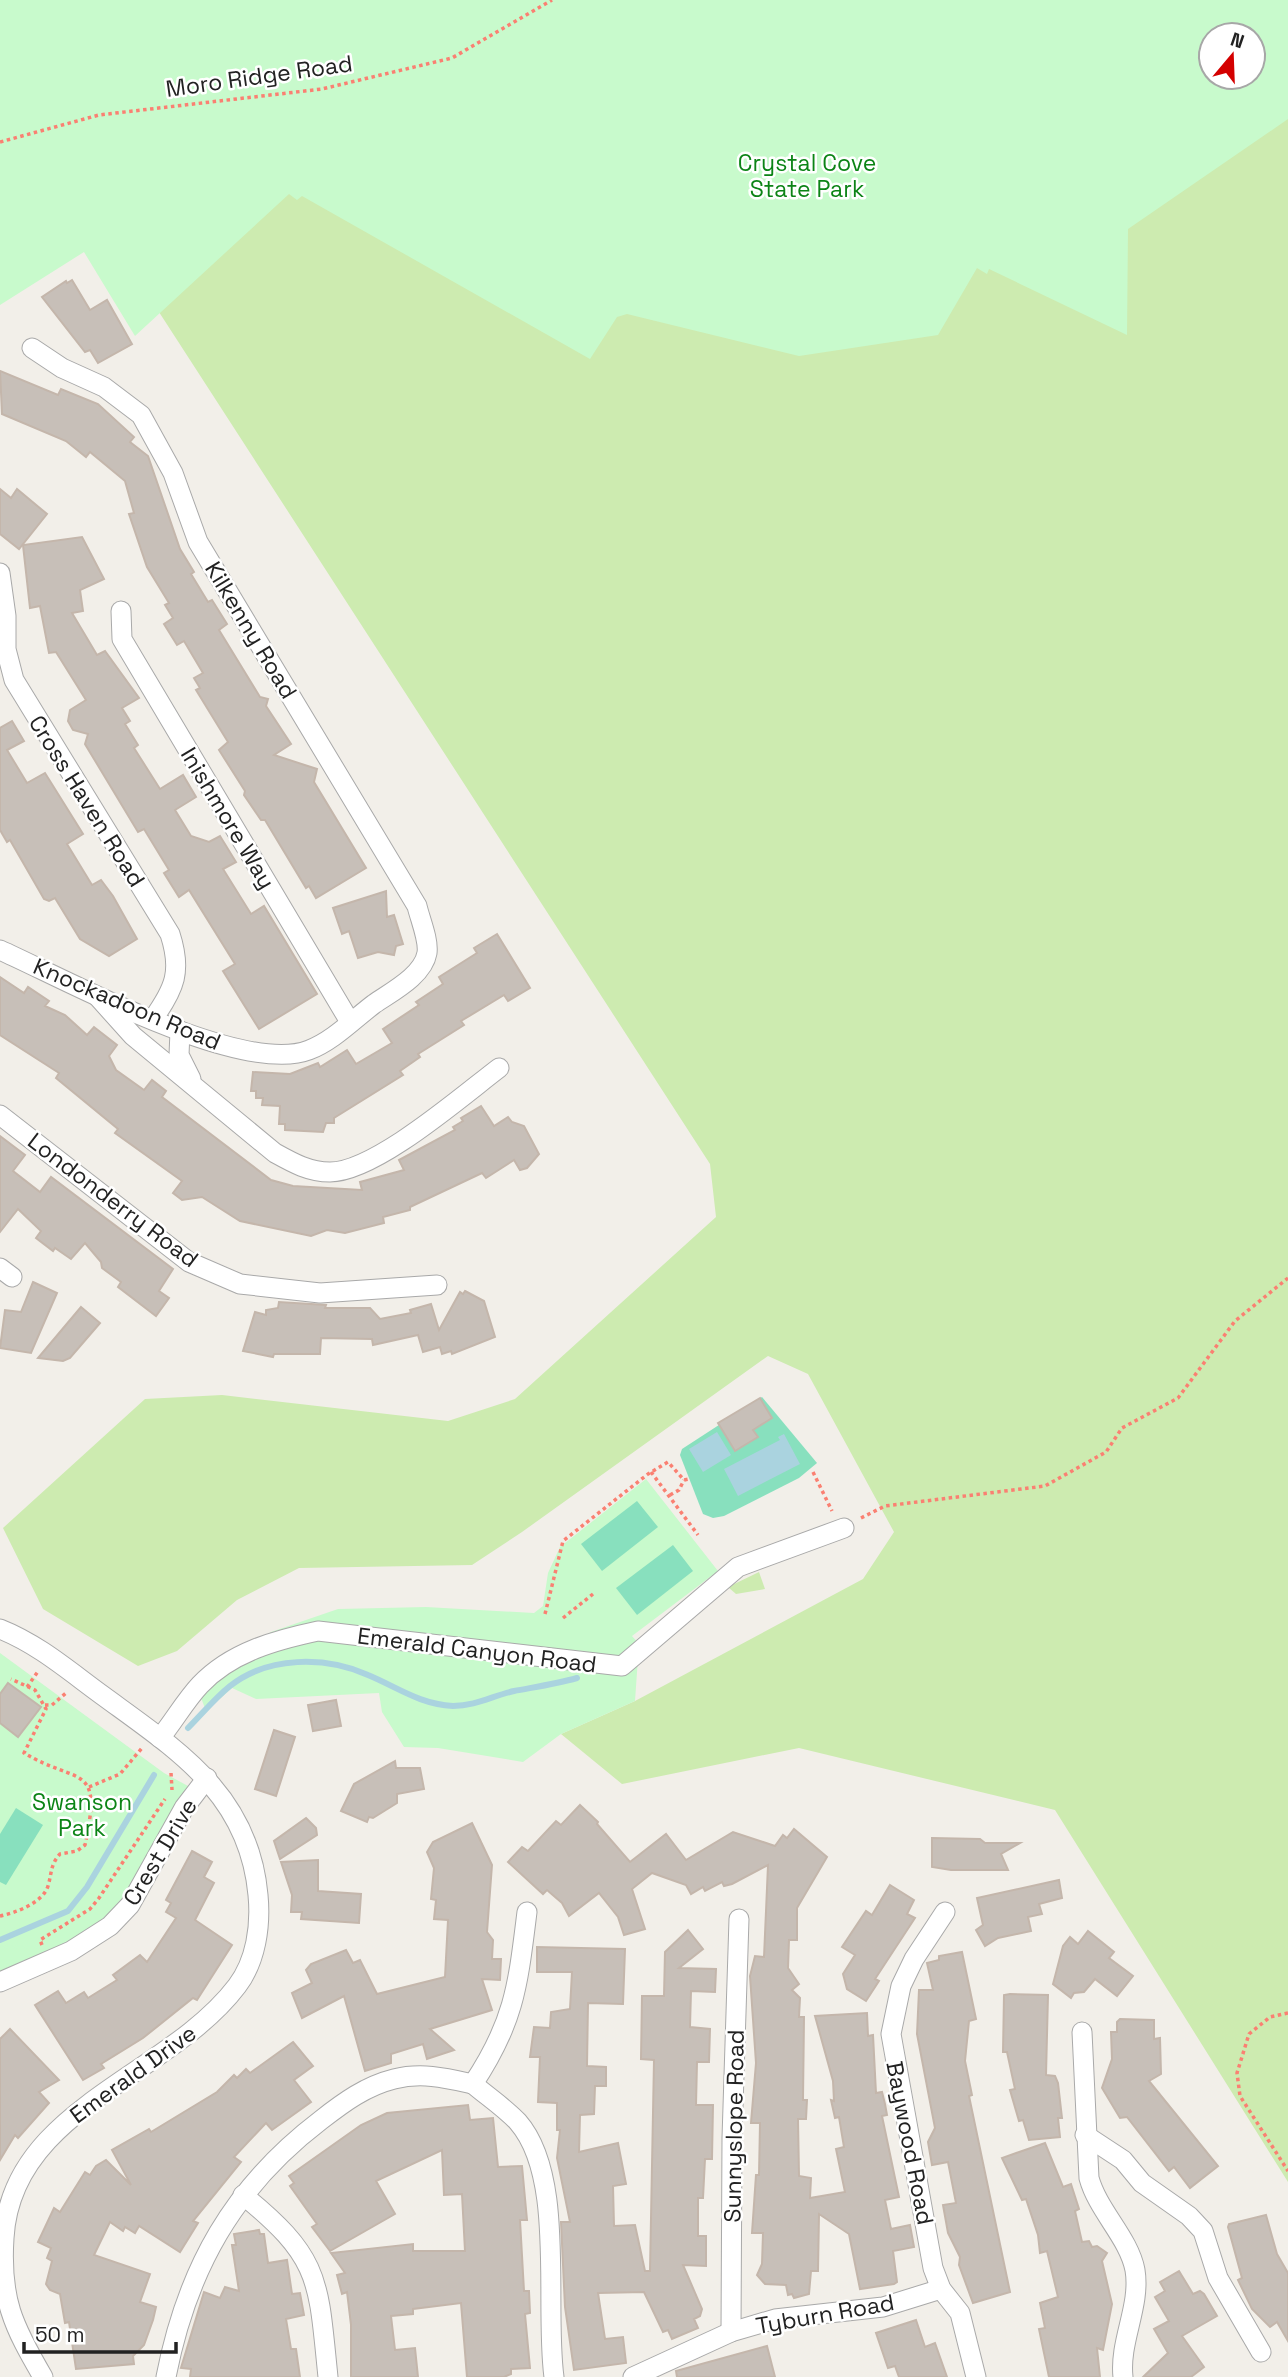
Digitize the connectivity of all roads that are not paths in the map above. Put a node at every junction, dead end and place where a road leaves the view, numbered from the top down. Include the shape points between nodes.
1 (32, 348) dead end
2 (0, 573) edge
3 (121, 611) dead end
4 (0, 950) edge
5 (427, 953) joint
6 (95, 993) junction
7 (153, 1019) junction
8 (350, 1022) junction
9 (180, 1031) junction
10 (499, 1068) dead end
11 (193, 1083) junction
12 (0, 1115) edge
13 (437, 1285) dead end
14 (841, 1529) road end
15 (0, 1629) edge
16 (154, 1745) junction
17 (207, 1778) junction
18 (527, 1912) dead end
19 (945, 1912) dead end
20 (739, 1919) dead end
21 (0, 1982) edge
22 (1082, 2032) dead end
23 (473, 2084) junction
24 (1084, 2135) junction
25 (243, 2195) junction
26 (941, 2289) junction
27 (731, 2332) junction
28 (1261, 2352) dead end
29 (165, 2376) edge
30 (43, 2377) edge
31 (328, 2377) edge
32 (554, 2377) edge
33 (633, 2377) edge
34 (976, 2377) edge
35 (1123, 2377) edge

1 - 5 street, Kilkenny Road via 104,387 141,415 173,473 198,542 417,906
2 - 7 street, Cross Haven Road via 6,649 14,680 170,934 178,958 175,979
3 - 8 street, Inishmore Way via 122,639
4 - 6 street, Knockadoon Road
5 - 8 street, Knockadoon Road via 404,983
6 - 7 street, Knockadoon Road
6 - 11 street via 132,1035
7 - 9 street, Knockadoon Road
8 - 9 street, Knockadoon Road via 310,1050 278,1055 243,1052
9 - 11 street via 179,1055
10 - 11 street via 359,1167 331,1172 301,1168 275,1153
12 - 13 street, Londonderry Road via 189,1262 240,1284 320,1293
14 - 16 street, Emerald Canyon Road via 738,1567 622,1666 318,1632 279,1639 233,1659 201,1685
15 - 16 street, Emerald Drive via 27,1640 78,1678
16 - 17 street, Emerald Drive
17 - 21 street, Crest Drive via 184,1808 130,1905 110,1926
17 - 30 street, Emerald Drive via 233,1811 256,1871 260,1920 254,1951 238,1984 200,2028 55,2130 31,2158 12,2193 4,2224 4,2293 16,2331
18 - 23 street via 510,2018
19 - 26 street, Baywood Road via 901,1986 891,2034 933,2268
20 - 27 street, Sunnyslope Road
22 - 24 street
23 - 25 street via 432,2075 396,2078 368,2087 288,2145
23 - 32 street via 518,2122 538,2156 547,2194
24 - 28 street via 1122,2160 1142,2183 1203,2231 1218,2278
24 - 35 street via 1094,2197 1134,2266 1136,2286
25 - 29 street via 196,2277
25 - 31 street via 280,2225 305,2257 319,2291
26 - 27 street, Tyburn Road via 883,2307 775,2319
26 - 34 street, Baywood Road via 960,2313
27 - 33 street, Tyburn Road

